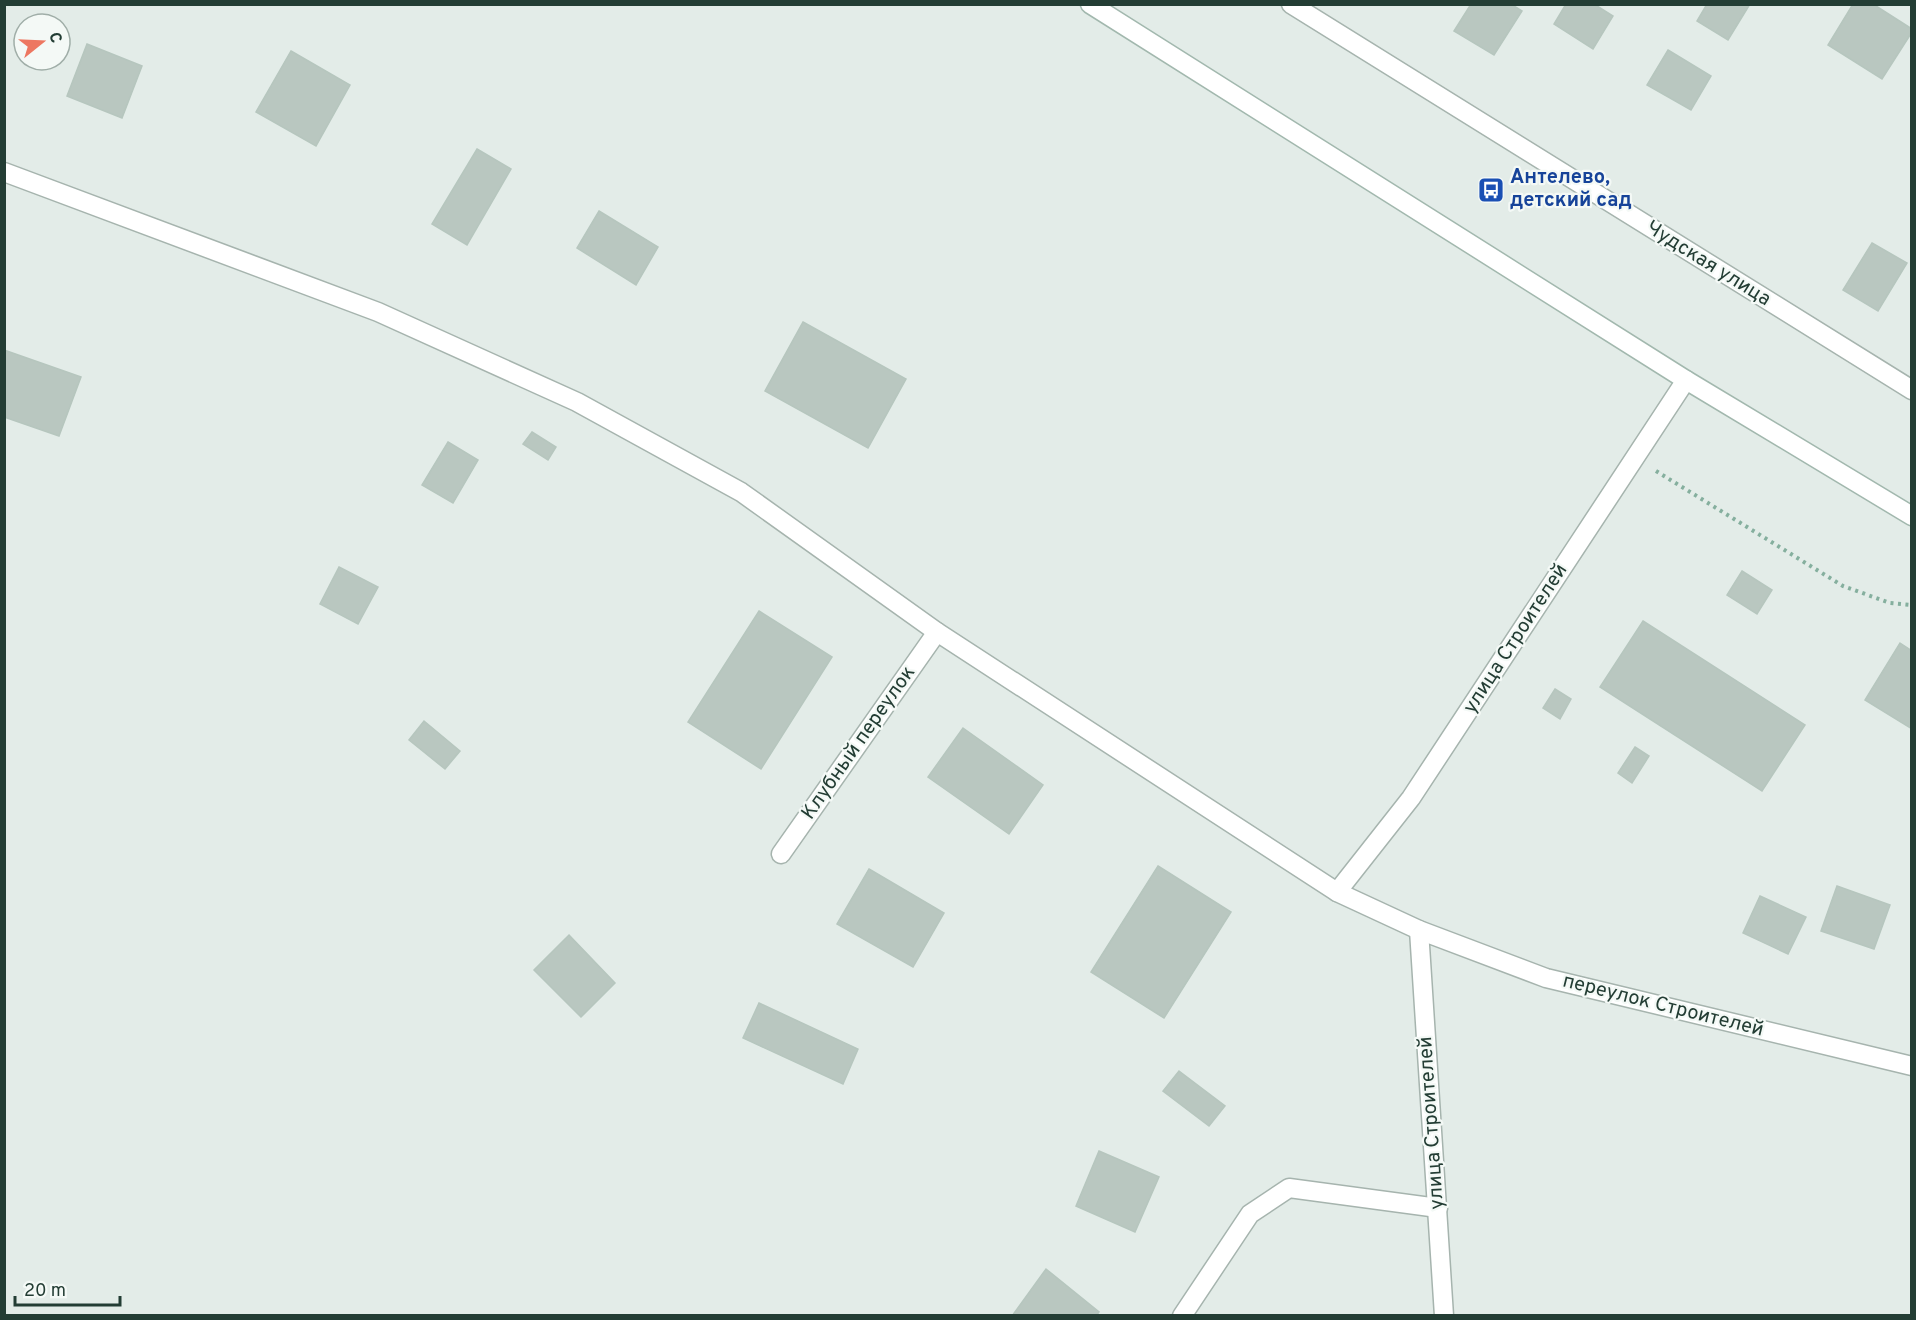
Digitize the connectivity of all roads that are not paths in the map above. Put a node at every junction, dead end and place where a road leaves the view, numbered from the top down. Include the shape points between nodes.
1 (1090, 4) edge
2 (1291, 4) edge
3 (4, 172) edge
4 (1686, 380) junction
5 (1911, 390) edge
6 (1911, 516) edge
7 (937, 632) junction
8 (781, 854) dead end
9 (1337, 892) junction
10 (1419, 930) junction
11 (1911, 1066) edge
12 (1438, 1208) junction
13 (1182, 1316) edge
14 (1444, 1316) edge

1 - 4 street
2 - 5 street, Чудская улица
3 - 7 street, переулок Строителей via 378,312 577,402 741,492
4 - 6 street
4 - 9 street, улица Строителей via 1412,798
7 - 8 street, Клубный переулок
7 - 9 street, переулок Строителей
9 - 10 street, переулок Строителей
10 - 11 street, переулок Строителей via 1546,978
10 - 12 street, улица Строителей
12 - 13 street via 1289,1188 1250,1214
12 - 14 street, улица Строителей

